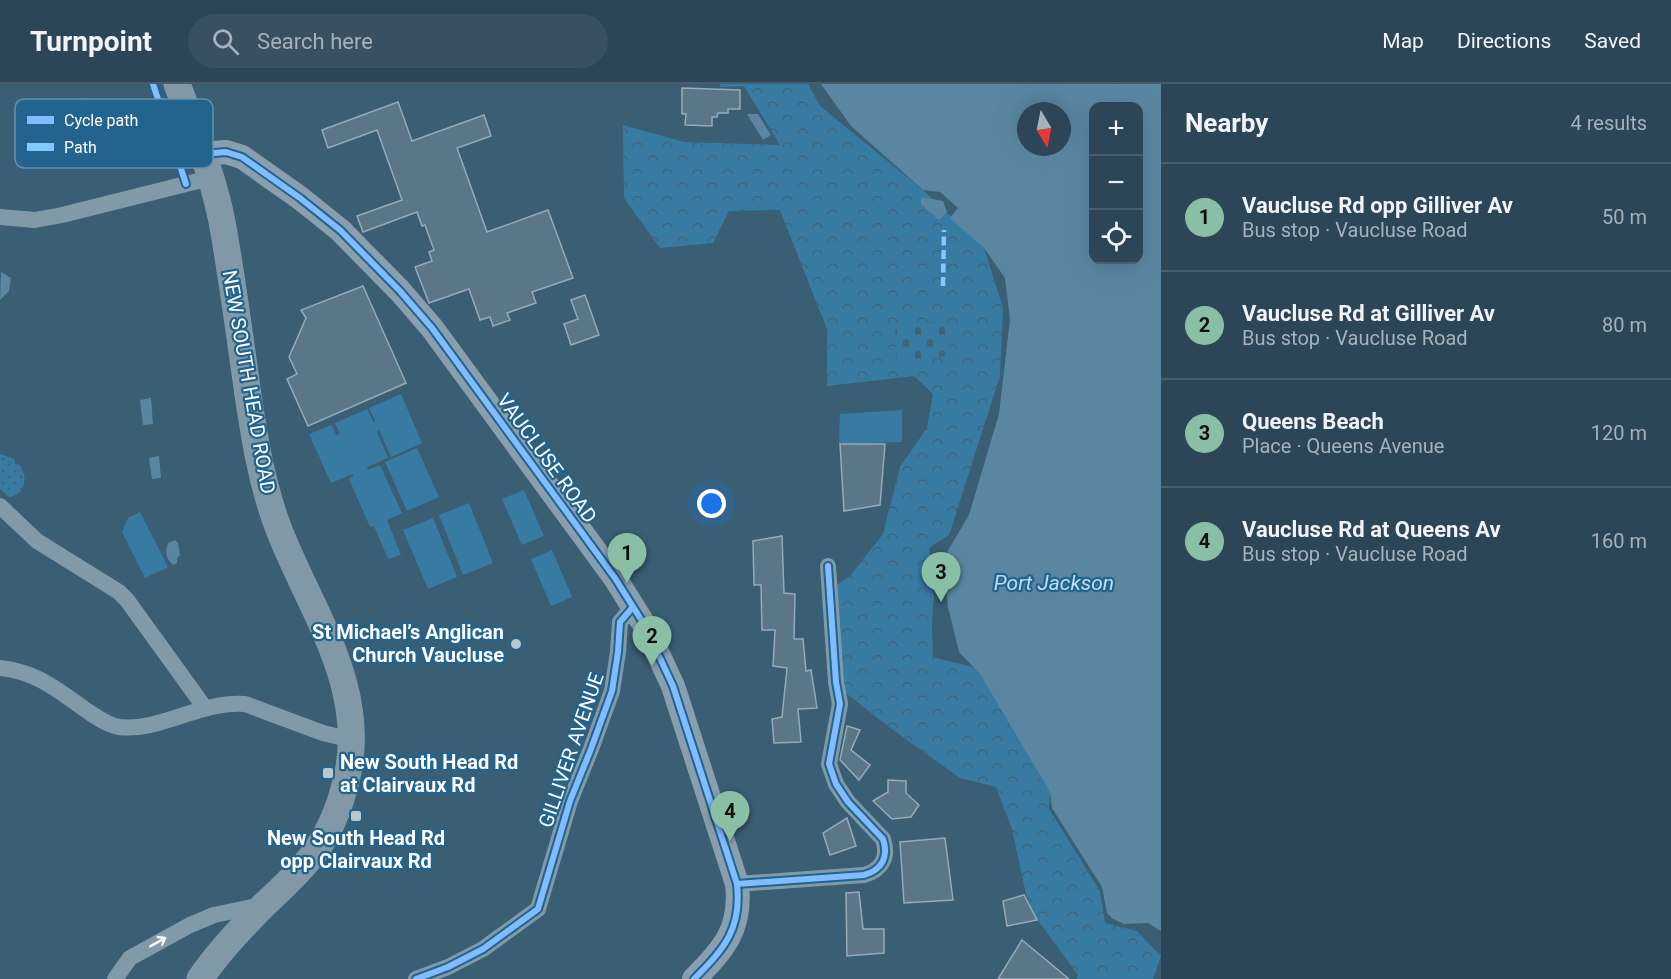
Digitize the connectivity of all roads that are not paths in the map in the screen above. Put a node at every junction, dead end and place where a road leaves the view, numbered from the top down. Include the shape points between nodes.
1 (177, 84) edge
2 (182, 99) edge
3 (213, 163) edge
4 (200, 168) edge
5 (207, 168) edge
6 (0, 217) edge
7 (0, 506) edge
8 (828, 566) dead end
9 (633, 607) junction
10 (0, 668) edge
11 (205, 708) junction
12 (352, 740) junction
13 (737, 884) junction
14 (265, 904) junction
15 (115, 979) edge
16 (200, 979) edge
17 (416, 979) edge
18 (694, 979) edge

1 - 2 main road, NEW SOUTH HEAD ROAD
3 - 9 street, VAUCLUSE ROAD via 233,153 255,165 340,230 400,291 432,328
4 - 6 street via 62,215 35,220
5 - 12 main road, NEW SOUTH HEAD ROAD via 224,231 265,487 290,556 338,660 348,694
7 - 11 street via 36,541 119,592
8 - 13 street via 840,704 829,764 848,802 883,839 884,861 874,872 864,875
9 - 13 street, VAUCLUSE ROAD via 673,686
9 - 17 street, GILLIVER AVENUE via 620,622 612,691 570,801 538,909 483,949
10 - 11 street via 31,674 116,727 153,724
11 - 12 street via 245,704
12 - 14 main road, NEW SOUTH HEAD ROAD via 342,797 323,840
13 - 18 street, VAUCLUSE ROAD via 739,907 730,939
15 -> 14 street via 130,958 190,925 214,915
14 - 16 main road, NEW SOUTH HEAD ROAD

